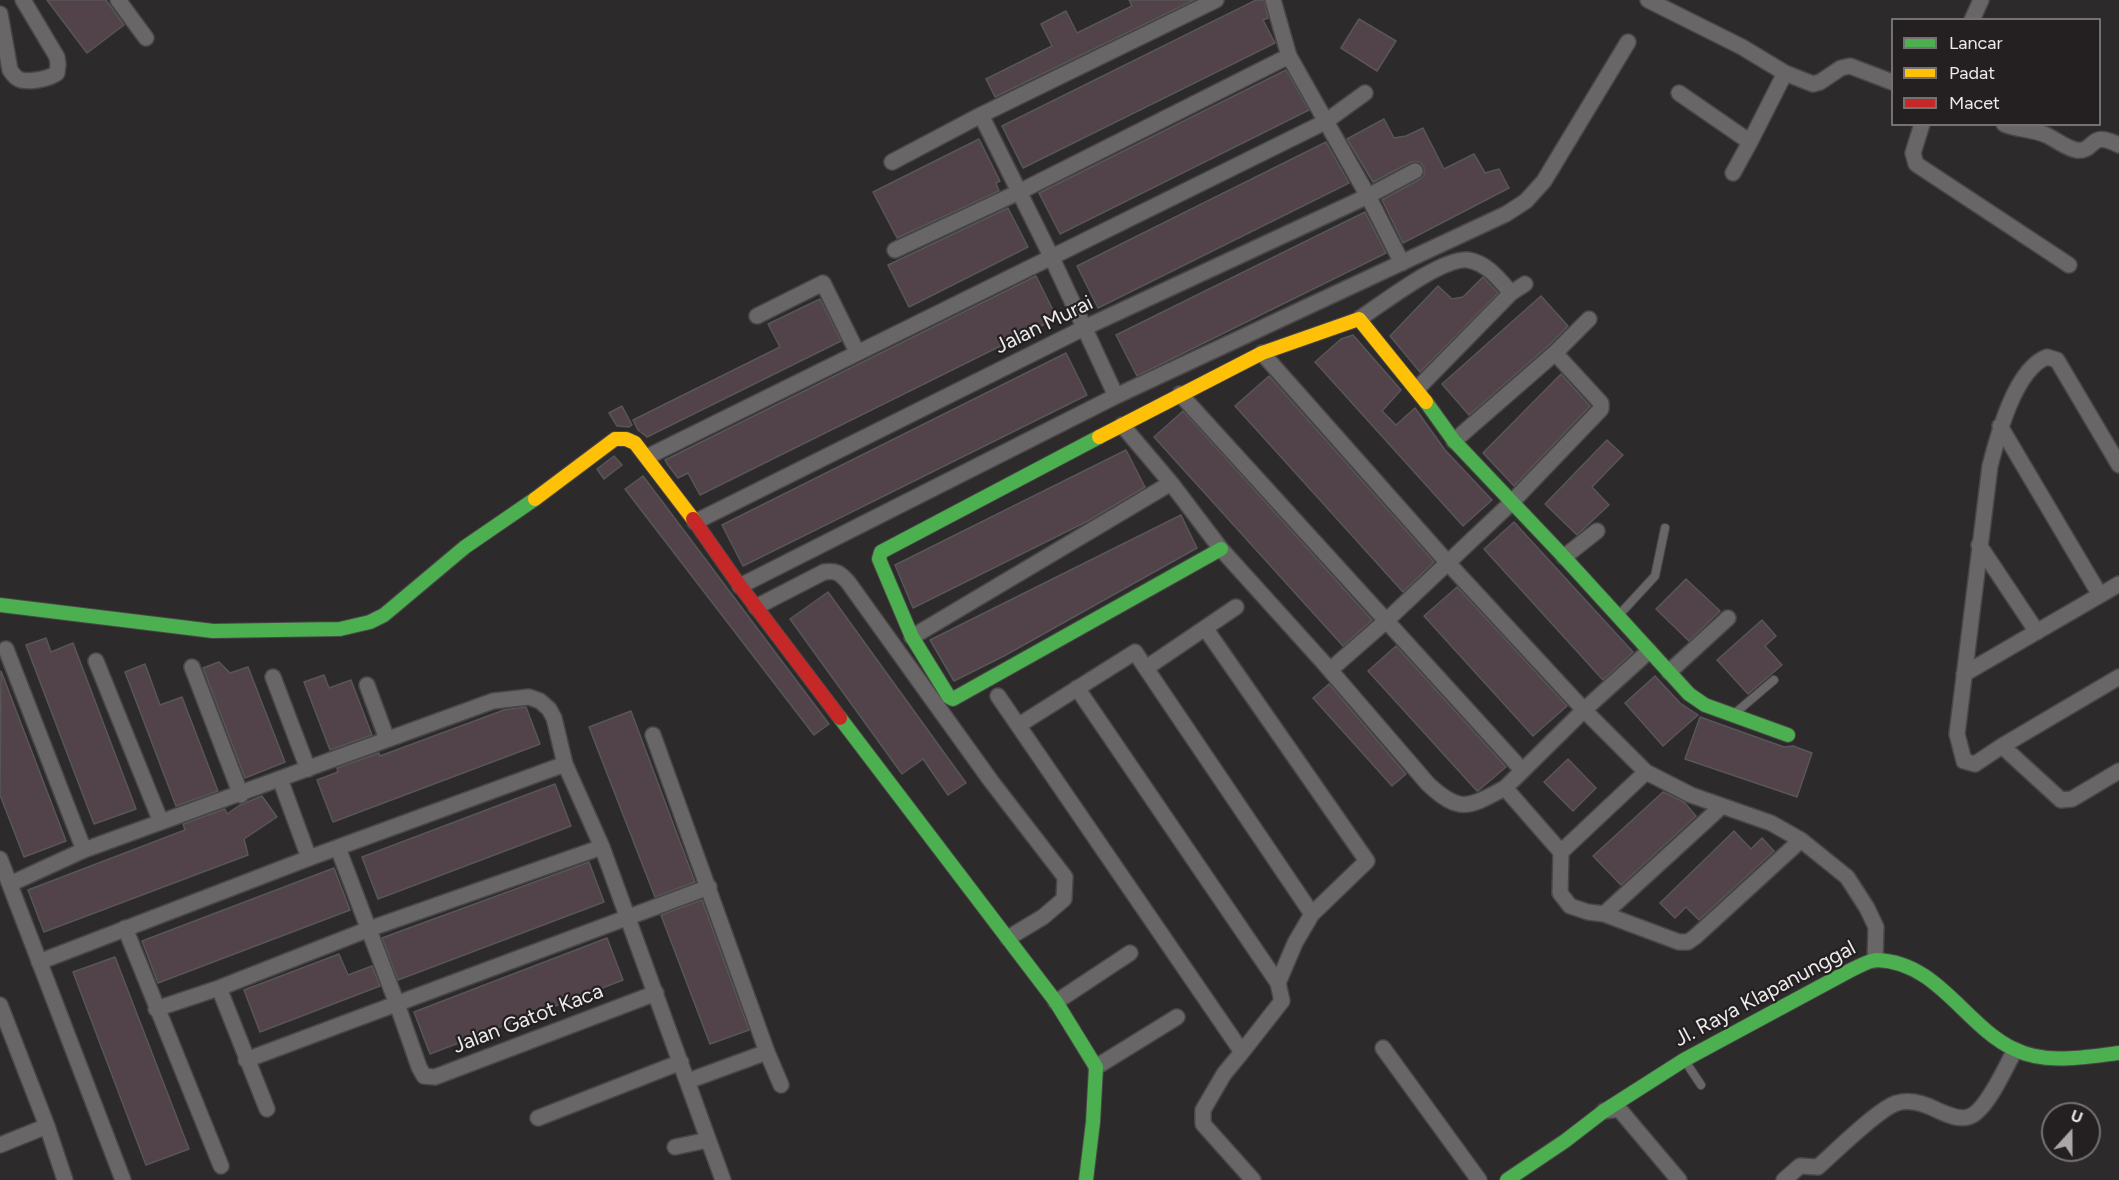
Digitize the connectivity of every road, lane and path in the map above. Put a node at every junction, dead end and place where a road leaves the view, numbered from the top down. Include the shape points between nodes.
1 (23, 0) edge
2 (118, 0) edge
3 (1216, 0) edge
4 (1273, 0) edge
5 (1648, 0) edge
6 (1981, 0) edge
7 (0, 14) edge
8 (1973, 18) edge
9 (146, 38) dead end
10 (1628, 42) dead end
11 (1289, 56) junction
12 (1785, 73) junction
13 (1891, 81) edge
14 (1365, 93) dead end
15 (1679, 93) dead end
16 (981, 115) junction
17 (1325, 122) junction
18 (1921, 126) edge
19 (2012, 126) edge
20 (1750, 142) junction
21 (2119, 145) edge
22 (892, 162) dead end
23 (1414, 171) dead end
24 (1732, 173) dead end
25 (1019, 192) junction
26 (1368, 195) junction
27 (895, 250) dead end
28 (1051, 256) junction
29 (1402, 263) junction
30 (2069, 265) dead end
31 (1525, 284) dead end
32 (1511, 293) junction
33 (757, 316) dead end
34 (1359, 319) junction
35 (1589, 319) dead end
36 (1084, 328) junction
37 (858, 352) junction
38 (1262, 353) junction
39 (1555, 353) junction
40 (1417, 389) junction
41 (1180, 394) junction
42 (1116, 396) junction
43 (1122, 425) junction
44 (2000, 426) junction
45 (1454, 441) junction
46 (647, 458) junction
47 (2119, 465) edge
48 (1171, 483) junction
49 (1511, 503) junction
50 (695, 522) junction
51 (1665, 528) dead end
52 (1597, 531) dead end
53 (1979, 545) junction
54 (1221, 549) junction
55 (1564, 557) junction
56 (1448, 563) junction
57 (2119, 584) edge
58 (740, 586) junction
59 (2100, 595) junction
60 (0, 605) edge
61 (756, 606) junction
62 (1236, 607) dead end
63 (1617, 616) junction
64 (1728, 618) dead end
65 (1386, 621) junction
66 (1205, 628) junction
67 (2037, 632) junction
68 (912, 637) junction
69 (6, 649) dead end
70 (1649, 651) junction
71 (96, 661) dead end
72 (192, 668) dead end
73 (1146, 668) junction
74 (1329, 670) junction
75 (1669, 672) junction
76 (1964, 674) junction
77 (273, 677) dead end
78 (2119, 677) edge
79 (1774, 680) dead end
80 (367, 684) dead end
81 (1077, 688) junction
82 (998, 696) dead end
83 (1584, 710) junction
84 (1731, 716) junction
85 (1019, 725) junction
86 (653, 735) dead end
87 (1788, 735) dead end
88 (387, 739) junction
89 (2002, 746) junction
90 (565, 764) junction
91 (308, 769) junction
92 (1522, 770) junction
93 (2119, 771) edge
94 (1646, 772) junction
95 (280, 778) junction
96 (1505, 788) junction
97 (241, 795) junction
98 (1722, 807) junction
99 (160, 822) junction
100 (1801, 840) junction
101 (602, 847) junction
102 (338, 848) junction
103 (84, 850) junction
104 (1561, 852) junction
105 (309, 858) junction
106 (0, 859) edge
107 (10, 884) junction
108 (709, 887) junction
109 (1312, 914) junction
110 (1604, 914) junction
111 (628, 917) junction
112 (124, 928) junction
113 (369, 929) junction
114 (1008, 938) junction
115 (1130, 952) dead end
116 (1875, 960) junction
117 (39, 962) junction
118 (1278, 983) junction
119 (219, 988) junction
120 (656, 993) junction
121 (1056, 1002) junction
122 (397, 1004) junction
123 (0, 1005) edge
124 (156, 1009) junction
125 (1177, 1017) dead end
126 (1383, 1048) dead end
127 (2015, 1050) junction
128 (767, 1052) junction
129 (1242, 1052) junction
130 (2119, 1053) edge
131 (246, 1060) junction
132 (1684, 1060) junction
133 (681, 1062) junction
134 (1096, 1067) junction
135 (688, 1082) junction
136 (781, 1085) dead end
137 (1701, 1085) dead end
138 (267, 1109) dead end
139 (1604, 1111) junction
140 (538, 1118) dead end
141 (47, 1125) junction
142 (708, 1140) junction
143 (0, 1144) edge
144 (675, 1147) dead end
145 (221, 1166) dead end
146 (65, 1180) edge
147 (123, 1180) edge
148 (723, 1180) edge
149 (1086, 1180) edge
150 (1253, 1180) edge
151 (1479, 1180) edge
152 (1507, 1180) edge
153 (1679, 1180) edge
154 (1784, 1180) edge

1 - 7 street via 57,57 57,73 23,81 15,78 10,70
2 - 9 street
3 - 16 street
4 - 11 street
5 - 12 street
6 - 8 street
10 - 29 street via 1544,181 1526,201 1492,222
11 - 17 street
11 - 25 street
12 - 13 street via 1813,84 1851,66
12 - 20 street
14 - 17 street
15 - 20 street
16 - 22 street
16 - 25 street
17 - 26 street
17 - 28 street
18 - 30 street via 1913,153 1916,164
19 - 21 street via 2044,134 2077,150 2103,138
20 - 24 street
23 - 26 street, Jalan Murai
25 - 27 street
25 - 28 street
26 - 29 street
26 - 36 street, Jalan Murai
28 - 36 street
28 - 37 street
29 - 42 street
31 - 32 street
32 - 34 street via 1488,268 1467,260 1434,270
32 - 40 street
33 - 37 street via 823,283
34 - 38 street
34 - 40 street
35 - 39 street
36 - 42 street
36 - 50 street, Jalan Murai
37 - 46 street
38 - 41 street
38 - 56 street
39 - 45 street
39 - 49 street via 1602,406
40 - 45 street
41 - 43 street
41 - 65 street
42 - 58 street
43 - 48 street
43 - 68 street via 881,552 879,560
44 - 47 street via 2036,361 2047,357 2057,360
44 - 53 street
44 - 59 street
45 - 49 street
46 - 50 street
46 - 60 street via 635,443 615,439 519,512 465,547 384,615 340,629 213,631
48 - 54 street
48 - 68 street
49 - 55 street
49 - 56 street
50 - 58 street
51 - 63 lane via 1655,576
52 - 55 street
53 - 67 street
53 - 76 street
54 - 68 street via 953,699
54 - 74 street
55 - 63 street
56 - 65 street
56 - 83 street
57 - 59 street
58 - 61 street
59 - 67 street
61 - 114 street
61 - 114 street via 824,572 834,570 848,582 1065,877 1064,899
62 - 66 street
63 - 70 street
64 - 75 street
65 - 74 street
65 - 92 street
66 - 73 street
66 - 109 street via 1367,861
67 - 76 street
69 - 103 street
70 - 75 street
70 - 83 street
71 - 99 street
72 - 97 street
73 - 81 street via 1135,652
73 - 109 street
74 - 96 street via 1445,800 1464,805 1479,802
75 - 84 street via 1704,705
76 - 89 street via 1957,734 1964,761 1975,764
77 - 91 street
78 - 89 street
79 - 84 lane
80 - 88 street
81 - 85 street
81 - 118 street
82 - 85 street
83 - 92 street
83 - 94 street
84 - 87 street
85 - 129 street
86 - 108 street
88 - 90 street via 493,701 529,697 540,701 554,718
88 - 91 street
89 - 93 street via 2061,800 2072,799
90 - 101 street
90 - 102 street
91 - 95 street
92 - 96 street
94 - 98 street
94 - 104 street
95 - 97 street
95 - 105 street
96 - 104 street
97 - 99 street
98 - 100 street via 1771,823
98 - 110 street
99 - 103 street
100 - 110 street via 1688,942 1678,942
100 - 116 street via 1847,877 1868,908 1875,927
101 - 111 street
101 - 113 street
102 - 105 street
102 - 113 street
103 - 107 street
104 - 110 street via 1560,893 1570,906
105 - 112 street
106 - 107 street
107 - 117 street
108 - 111 street
108 - 128 street
109 - 118 street
111 - 120 street
111 - 122 street
112 - 117 street
112 - 124 street
113 - 119 street
113 - 122 street
114 - 121 street
115 - 121 street
116 - 127 street, Jl. Raya Klapanunggal via 1907,967 1930,979
116 - 132 street, Jl. Raya Klapanunggal
117 - 147 street
118 - 129 street via 1282,1001
119 - 124 street
119 - 131 street
120 - 122 street, Jalan Gatot Kaca via 435,1077 424,1076 419,1067
120 - 133 street
121 - 134 street
122 - 131 street
123 - 141 street
124 - 145 street
125 - 134 street
126 - 151 street
127 - 130 street, Jl. Raya Klapanunggal via 2048,1058
127 - 154 street via 1981,1110 1969,1117 1955,1117 1919,1103 1896,1103 1818,1167 1800,1167
128 - 135 street
128 - 136 street
129 - 150 street via 1203,1110 1203,1124
131 - 138 street
132 - 137 lane
132 - 139 street, Jl. Raya Klapanunggal
133 - 135 street
133 - 140 street
134 - 149 street
135 - 142 street
139 - 152 street, Jl. Raya Klapanunggal
139 - 153 street via 1619,1109
141 - 143 street
141 - 146 street
142 - 144 street
142 - 148 street

